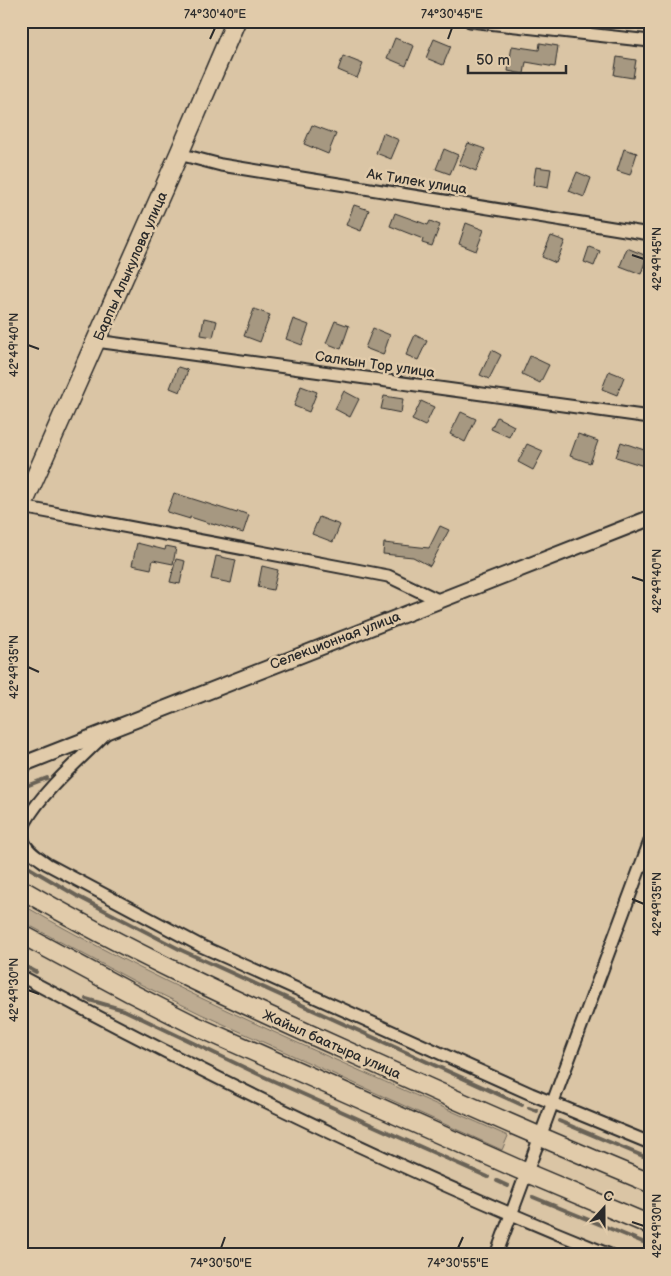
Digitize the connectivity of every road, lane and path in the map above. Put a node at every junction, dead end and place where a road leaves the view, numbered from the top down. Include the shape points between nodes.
1 (236, 21) edge
2 (470, 21) edge
3 (650, 41) edge
4 (179, 154) junction
5 (650, 234) edge
6 (96, 342) junction
7 (650, 417) edge
8 (22, 508) edge
9 (650, 518) edge
10 (438, 600) junction
11 (110, 729) junction
12 (21, 764) edge
13 (650, 841) edge
14 (21, 889) edge
15 (21, 934) edge
16 (21, 976) edge
17 (552, 1104) junction
18 (540, 1137) junction
19 (650, 1143) edge
20 (527, 1173) junction
21 (650, 1183) edge
22 (511, 1215) junction
23 (650, 1225) edge
24 (496, 1255) edge
25 (610, 1255) edge

1 - 4 main road, Барпы Алыкулова улица
2 - 3 street
4 - 5 street, Ак Тилек улица via 221,165
4 - 6 main road, Барпы Алыкулова улица
6 - 7 street, Салкын Тор улица
6 - 8 main road, Барпы Алыкулова улица
8 - 10 street via 388,576
9 - 10 street, Селекционная улица
10 - 11 street, Селекционная улица
11 - 12 street, Селекционная улица
11 - 17 street via 47,794 26,822 23,840 28,849 48,864 201,946
13 - 17 street
14 - 18 main road, Жайыл баатыра улица via 206,987
15 - 20 main road via 196,1026
16 - 22 street via 256,1098
17 - 18 street
17 - 19 street
18 - 20 street
18 - 21 main road, Жайыл баатыра улица
20 - 22 street
20 - 23 main road
22 - 24 street
22 - 25 street

